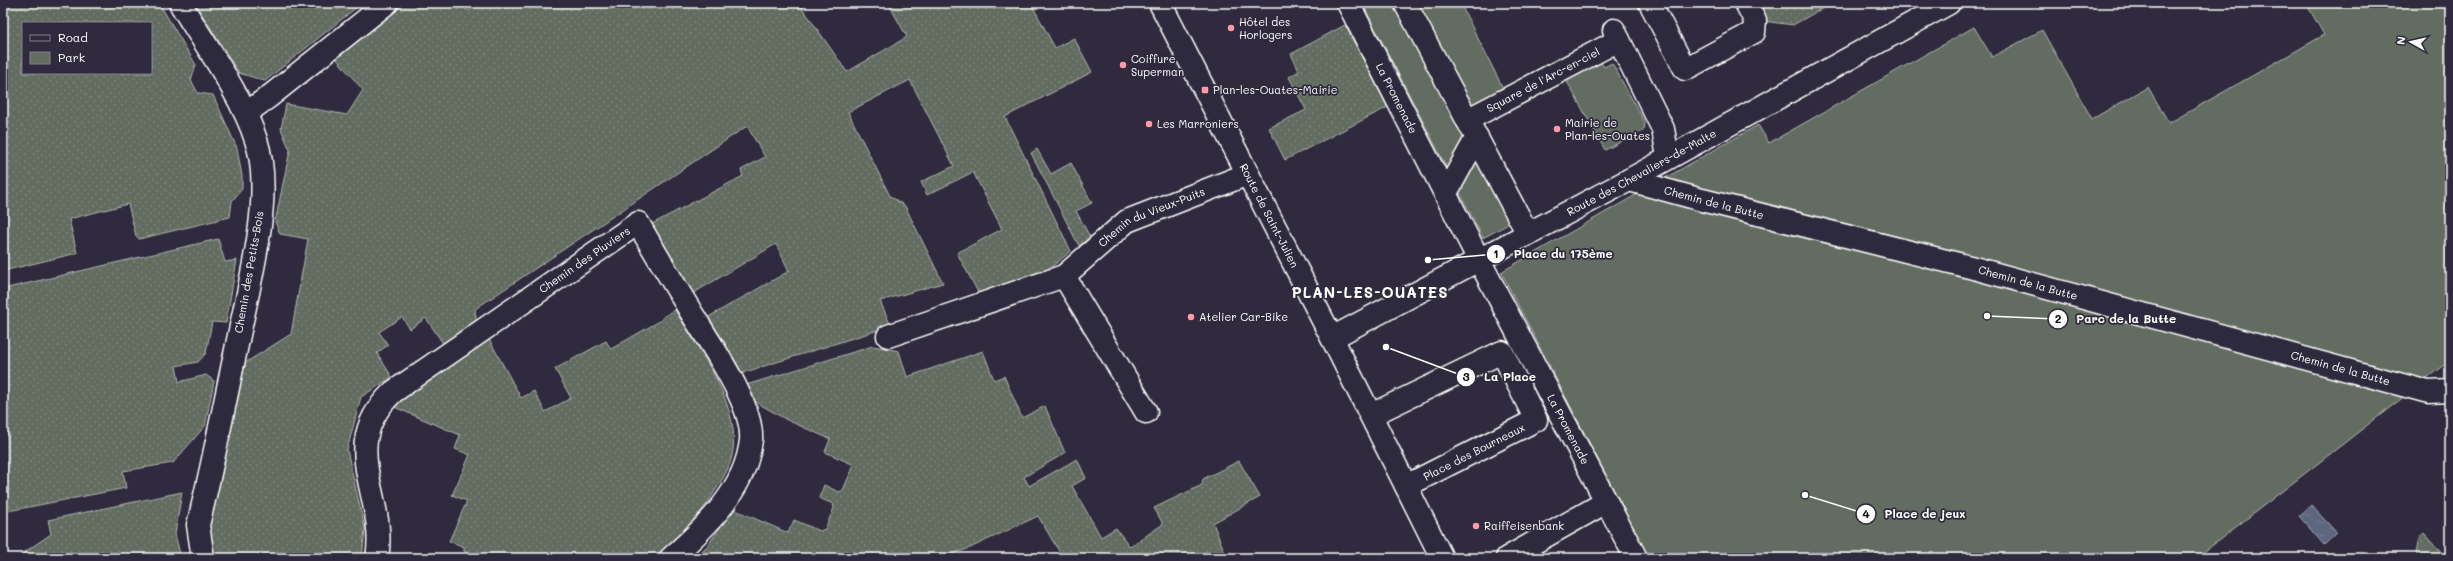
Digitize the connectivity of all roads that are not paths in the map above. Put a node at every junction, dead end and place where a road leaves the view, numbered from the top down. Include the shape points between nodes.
1 (180, 3) edge
2 (387, 3) edge
3 (1160, 3) edge
4 (1348, 3) edge
5 (1405, 3) edge
6 (1650, 3) edge
7 (1746, 3) edge
8 (1949, 3) edge
9 (246, 113) junction
10 (1472, 129) junction
11 (1668, 157) junction
12 (1248, 174) junction
13 (1629, 180) junction
14 (1446, 194) junction
15 (1528, 234) junction
16 (1479, 260) junction
17 (1064, 276) junction
18 (888, 336) dead end
19 (1332, 338) junction
20 (2450, 392) edge
21 (1146, 412) dead end
22 (1370, 415) junction
23 (1406, 486) junction
24 (1606, 502) junction
25 (203, 558) edge
26 (377, 558) edge
27 (671, 558) edge
28 (1442, 558) edge
29 (1507, 558) edge
30 (1636, 558) edge

1 - 9 street, Chemin des Petits-Bois
2 - 9 street
3 - 12 street, Route de Saint-Julien
4 - 14 street, La Promenade
5 - 10 street
6 - 7 street via 1685,69 1754,32 1755,20
8 - 11 street, Route des Chevaliers-de-Malte
9 - 25 street, Chemin des Petits-Bois via 257,141 262,168 261,204 253,262 198,525
10 - 11 street, Square de l'Arc-en-ciel via 1616,35 1663,129
10 - 14 street
10 - 15 street
11 - 13 street, Route des Chevaliers-de-Malte
12 - 17 street, Chemin du Vieux-Puits via 1127,221
12 - 19 street, Route de Saint-Julien
13 - 15 street, Route des Chevaliers-de-Malte
13 - 20 street, Chemin de la Butte via 1974,268 2428,392
14 - 16 street, La Promenade
15 - 16 street, Route des Chevaliers-de-Malte
16 - 19 street, Route des Chevaliers-de-Malte
16 - 24 street, La Promenade
17 - 18 street, Chemin du Vieux-Puits
17 - 21 street
19 - 22 street, Route de Saint-Julien
22 - 23 street, Route de Saint-Julien
22 - 23 street, Place des Bourneaux via 1502,352 1521,389 1536,420
23 - 28 street, Route de Saint-Julien
24 - 29 street
24 - 30 street, La Promenade
26 - 27 street, Chemin des Pluviers via 378,530 365,455 367,434 379,406 393,392 638,223 733,381 748,418 751,439 744,465 720,511

